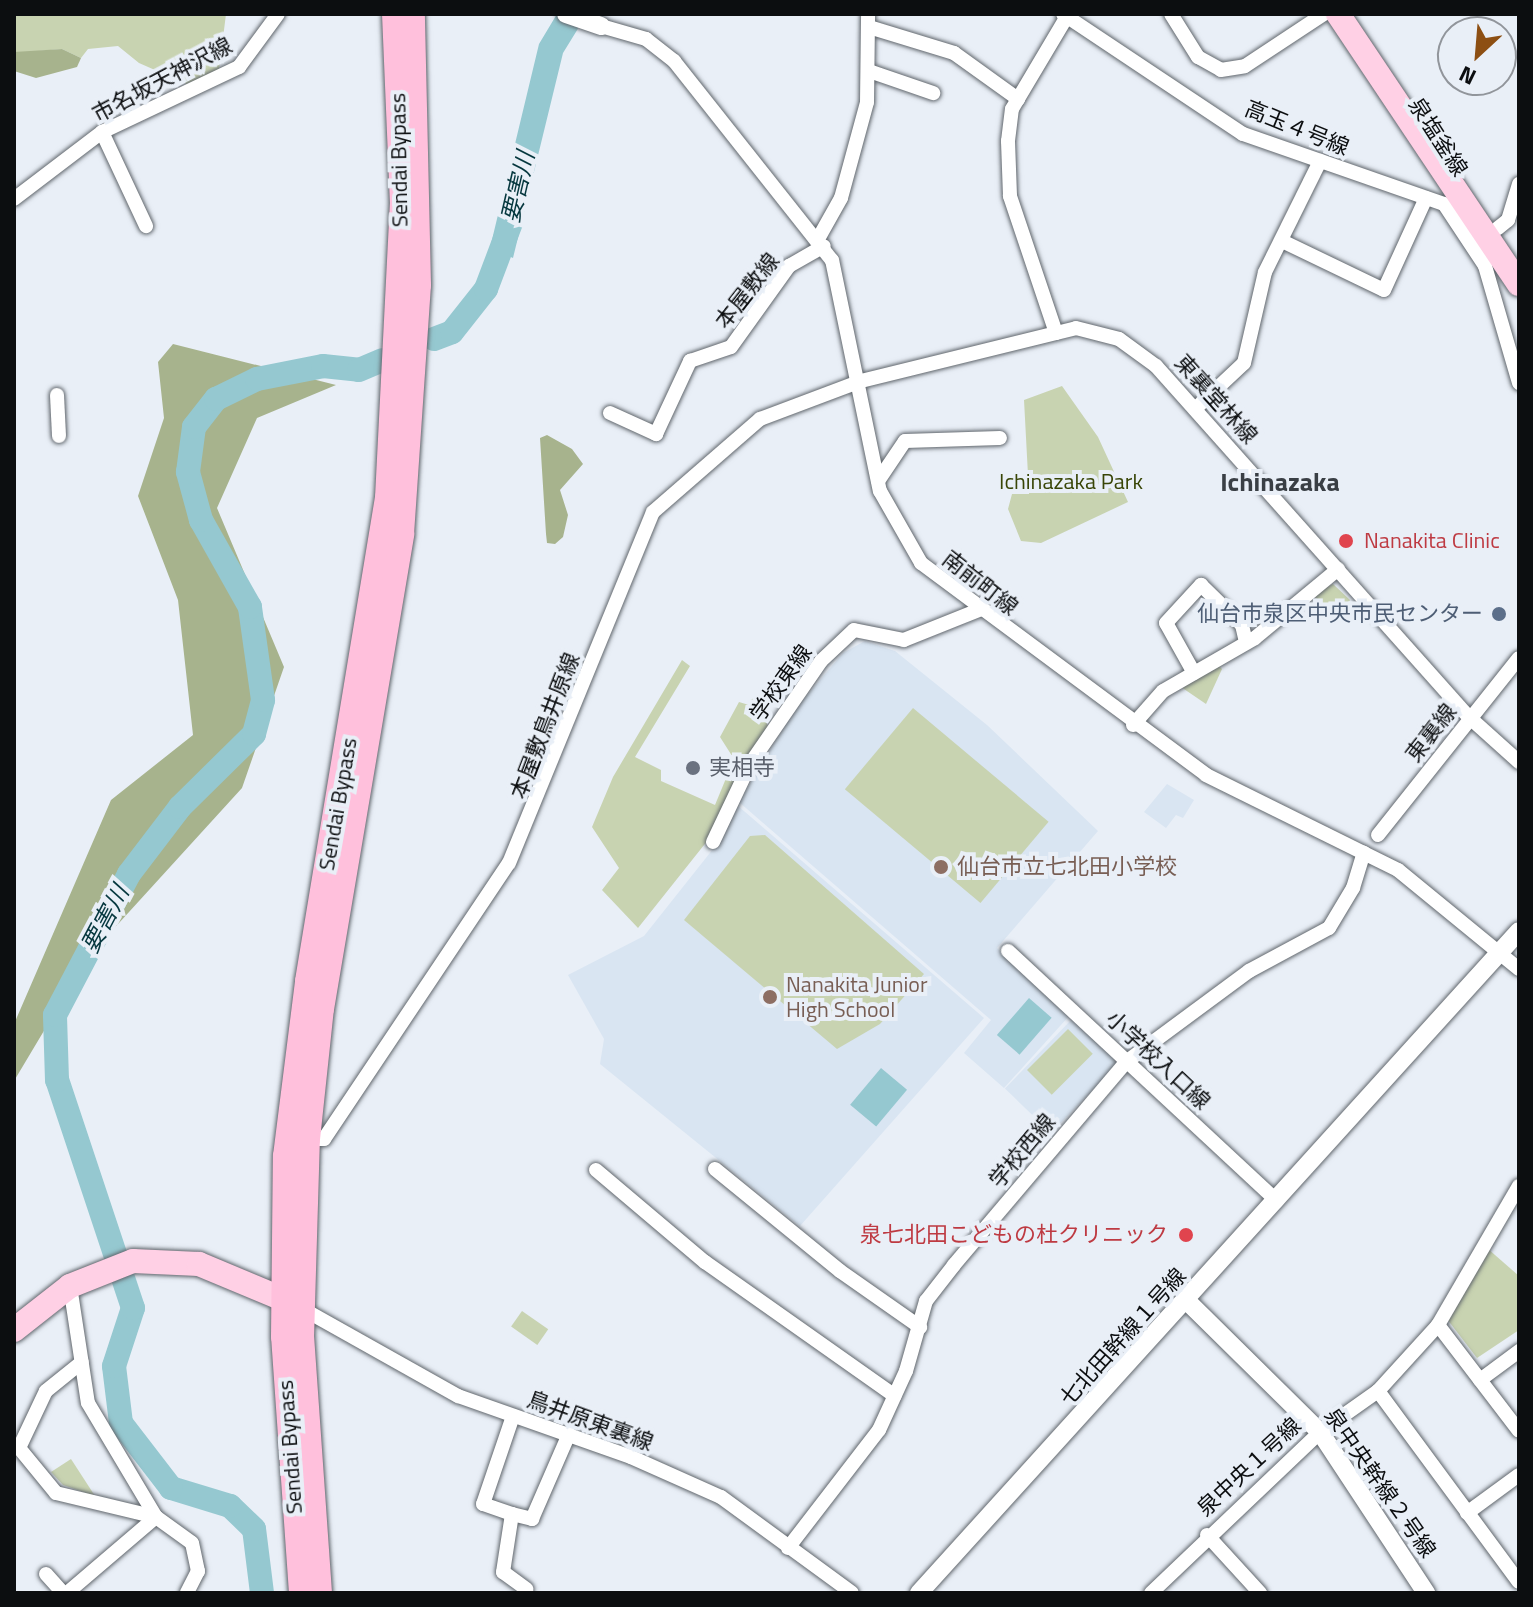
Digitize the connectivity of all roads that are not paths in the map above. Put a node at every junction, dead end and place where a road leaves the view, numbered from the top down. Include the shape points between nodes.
1 (278, 14) edge
2 (394, 14) edge
3 (413, 14) edge
4 (566, 14) edge
5 (1171, 14) edge
6 (1324, 14) edge
7 (1338, 14) edge
8 (1358, 14) edge
9 (1064, 16) edge
10 (869, 20) edge
11 (601, 26) joint
12 (869, 71) junction
13 (933, 93) dead end
14 (1018, 99) junction
15 (102, 132) junction
16 (1320, 161) junction
17 (1519, 184) edge
18 (1426, 198) junction
19 (14, 199) edge
20 (146, 226) dead end
21 (1486, 237) junction
22 (1282, 241) junction
23 (821, 243) junction
24 (1519, 260) edge
25 (1519, 284) edge
26 (1056, 333) junction
27 (861, 381) junction
28 (1519, 383) edge
29 (57, 395) dead end
30 (1195, 409) junction
31 (610, 413) dead end
32 (59, 436) dead end
33 (1000, 438) dead end
34 (878, 481) junction
35 (1338, 569) junction
36 (979, 610) junction
37 (1246, 643) junction
38 (1519, 658) edge
39 (1194, 673) junction
40 (1470, 718) junction
41 (1133, 725) junction
42 (1519, 762) edge
43 (1378, 835) dead end
44 (713, 842) dead end
45 (1364, 853) junction
46 (1519, 931) edge
47 (1008, 951) dead end
48 (1500, 952) junction
49 (1519, 969) edge
50 (1126, 1062) junction
51 (308, 1139) junction
52 (715, 1169) dead end
53 (596, 1170) dead end
54 (1519, 1186) edge
55 (1277, 1201) junction
56 (70, 1286) junction
57 (292, 1302) junction
58 (1188, 1302) junction
59 (1438, 1325) junction
60 (920, 1327) junction
61 (14, 1330) edge
62 (1519, 1351) edge
63 (82, 1362) junction
64 (1480, 1380) junction
65 (1378, 1391) junction
66 (895, 1396) junction
67 (513, 1416) junction
68 (1519, 1431) edge
69 (1320, 1432) junction
70 (569, 1434) junction
71 (1519, 1475) edge
72 (1467, 1513) junction
73 (512, 1514) junction
74 (156, 1517) junction
75 (1207, 1535) junction
76 (788, 1548) junction
77 (46, 1574) dead end
78 (1519, 1582) edge
79 (526, 1589) dead end
80 (193, 1591) edge
81 (65, 1593) edge
82 (301, 1593) edge
83 (320, 1593) edge
84 (852, 1593) edge
85 (919, 1593) edge
86 (1151, 1593) edge
87 (1260, 1593) edge
88 (1426, 1593) edge

1 - 15 street, 市名坂天神沢線 via 239,67
2 - 57 highway, Sendai Bypass via 402,204 387,498 290,1103
3 - 51 highway, Sendai Bypass via 420,270 403,520 322,1009
4 - 11 street
5 - 6 street via 1198,57 1221,70 1245,66
7 - 21 main road
8 - 21 main road, 泉塩釜線
9 - 14 street
9 - 16 street, 高玉４号線 via 1243,134
10 - 12 street
10 - 14 street via 954,53
11 - 23 street, 南前町線 via 646,39 674,61
12 - 13 street
12 - 23 street via 854,154
14 - 26 street via 1008,141 1010,196
15 - 19 street, 市名坂天神沢線
15 - 20 street
16 - 18 street, 高玉４号線
16 - 22 street
17 - 21 street via 1508,220
18 - 21 street, 高玉４号線 via 1444,204
18 - 22 street via 1384,290
21 - 24 main road, 泉塩釜線
21 - 25 main road
21 - 28 street, 高玉４号線 via 1485,266
22 - 30 street via 1265,272 1244,363
23 - 27 street, 南前町線 via 843,296
23 - 31 street, 本屋敷線 via 789,266 731,347 690,361 656,434
26 - 27 street, 東裏堂林線
26 - 30 street, 東裏堂林線 via 1095,329 1119,339 1156,366
27 - 34 street, 南前町線
27 - 51 street, 本屋敷鳥井原線 via 760,419 653,512 509,863 324,1139
29 - 32 street
30 - 35 street, 東裏堂林線
33 - 34 street via 905,441
34 - 36 street, 南前町線 via 892,519 921,563
35 - 37 street
35 - 40 street, 東裏堂林線
36 - 41 street, 南前町線
36 - 44 street, 学校東線 via 904,640 854,630 821,661 750,764
37 - 39 street
37 - 39 street via 1242,625 1201,585 1166,623
38 - 40 street, 東裏線
39 - 41 street via 1163,691
40 - 42 street, 東裏堂林線
40 - 43 street, 東裏線
41 - 45 street, 南前町線 via 1206,775
45 - 48 street, 南前町線 via 1398,870
45 - 50 street, 学校西線 via 1353,888 1329,928 1249,971
46 - 48 street, 七北田幹線１号線
47 - 50 street, 小学校入口線
48 - 49 street, 南前町線
48 - 55 street, 七北田幹線１号線
50 - 55 street, 小学校入口線
50 - 60 street, 学校西線 via 926,1301
51 - 57 highway, Sendai Bypass
52 - 60 street via 840,1271
53 - 66 street via 705,1262
54 - 59 street, 泉中央１号線
55 - 58 street, 七北田幹線１号線
56 - 57 main road via 133,1261 199,1264
56 - 61 main road
56 - 63 street
57 - 67 street, 鳥井原東裏線 via 426,1381
57 - 82 highway, Sendai Bypass via 288,1460
57 - 83 highway, Sendai Bypass
58 - 69 street, 泉中央幹線２号線
58 - 85 street, 七北田幹線１号線
59 - 64 street
59 - 65 street, 泉中央１号線
60 - 66 street, 学校西線
62 - 64 street
63 - 74 street via 88,1403
63 - 74 street via 46,1391 19,1448 56,1493
64 - 68 street
65 - 69 street, 泉中央１号線
65 - 72 street
66 - 76 street, 学校西線 via 857,1463
67 - 70 street, 鳥井原東裏線
67 - 73 street via 483,1504
69 - 75 street, 泉中央１号線
69 - 88 street, 泉中央幹線２号線
70 - 73 street via 532,1519
70 - 76 street, 鳥井原東裏線 via 721,1497
71 - 72 street
72 - 78 street
73 - 79 street via 503,1572
74 - 80 street via 192,1543 198,1571
74 - 81 street
75 - 86 street, 泉中央１号線
75 - 87 street
76 - 84 street, 鳥井原東裏線
77 - 81 street

